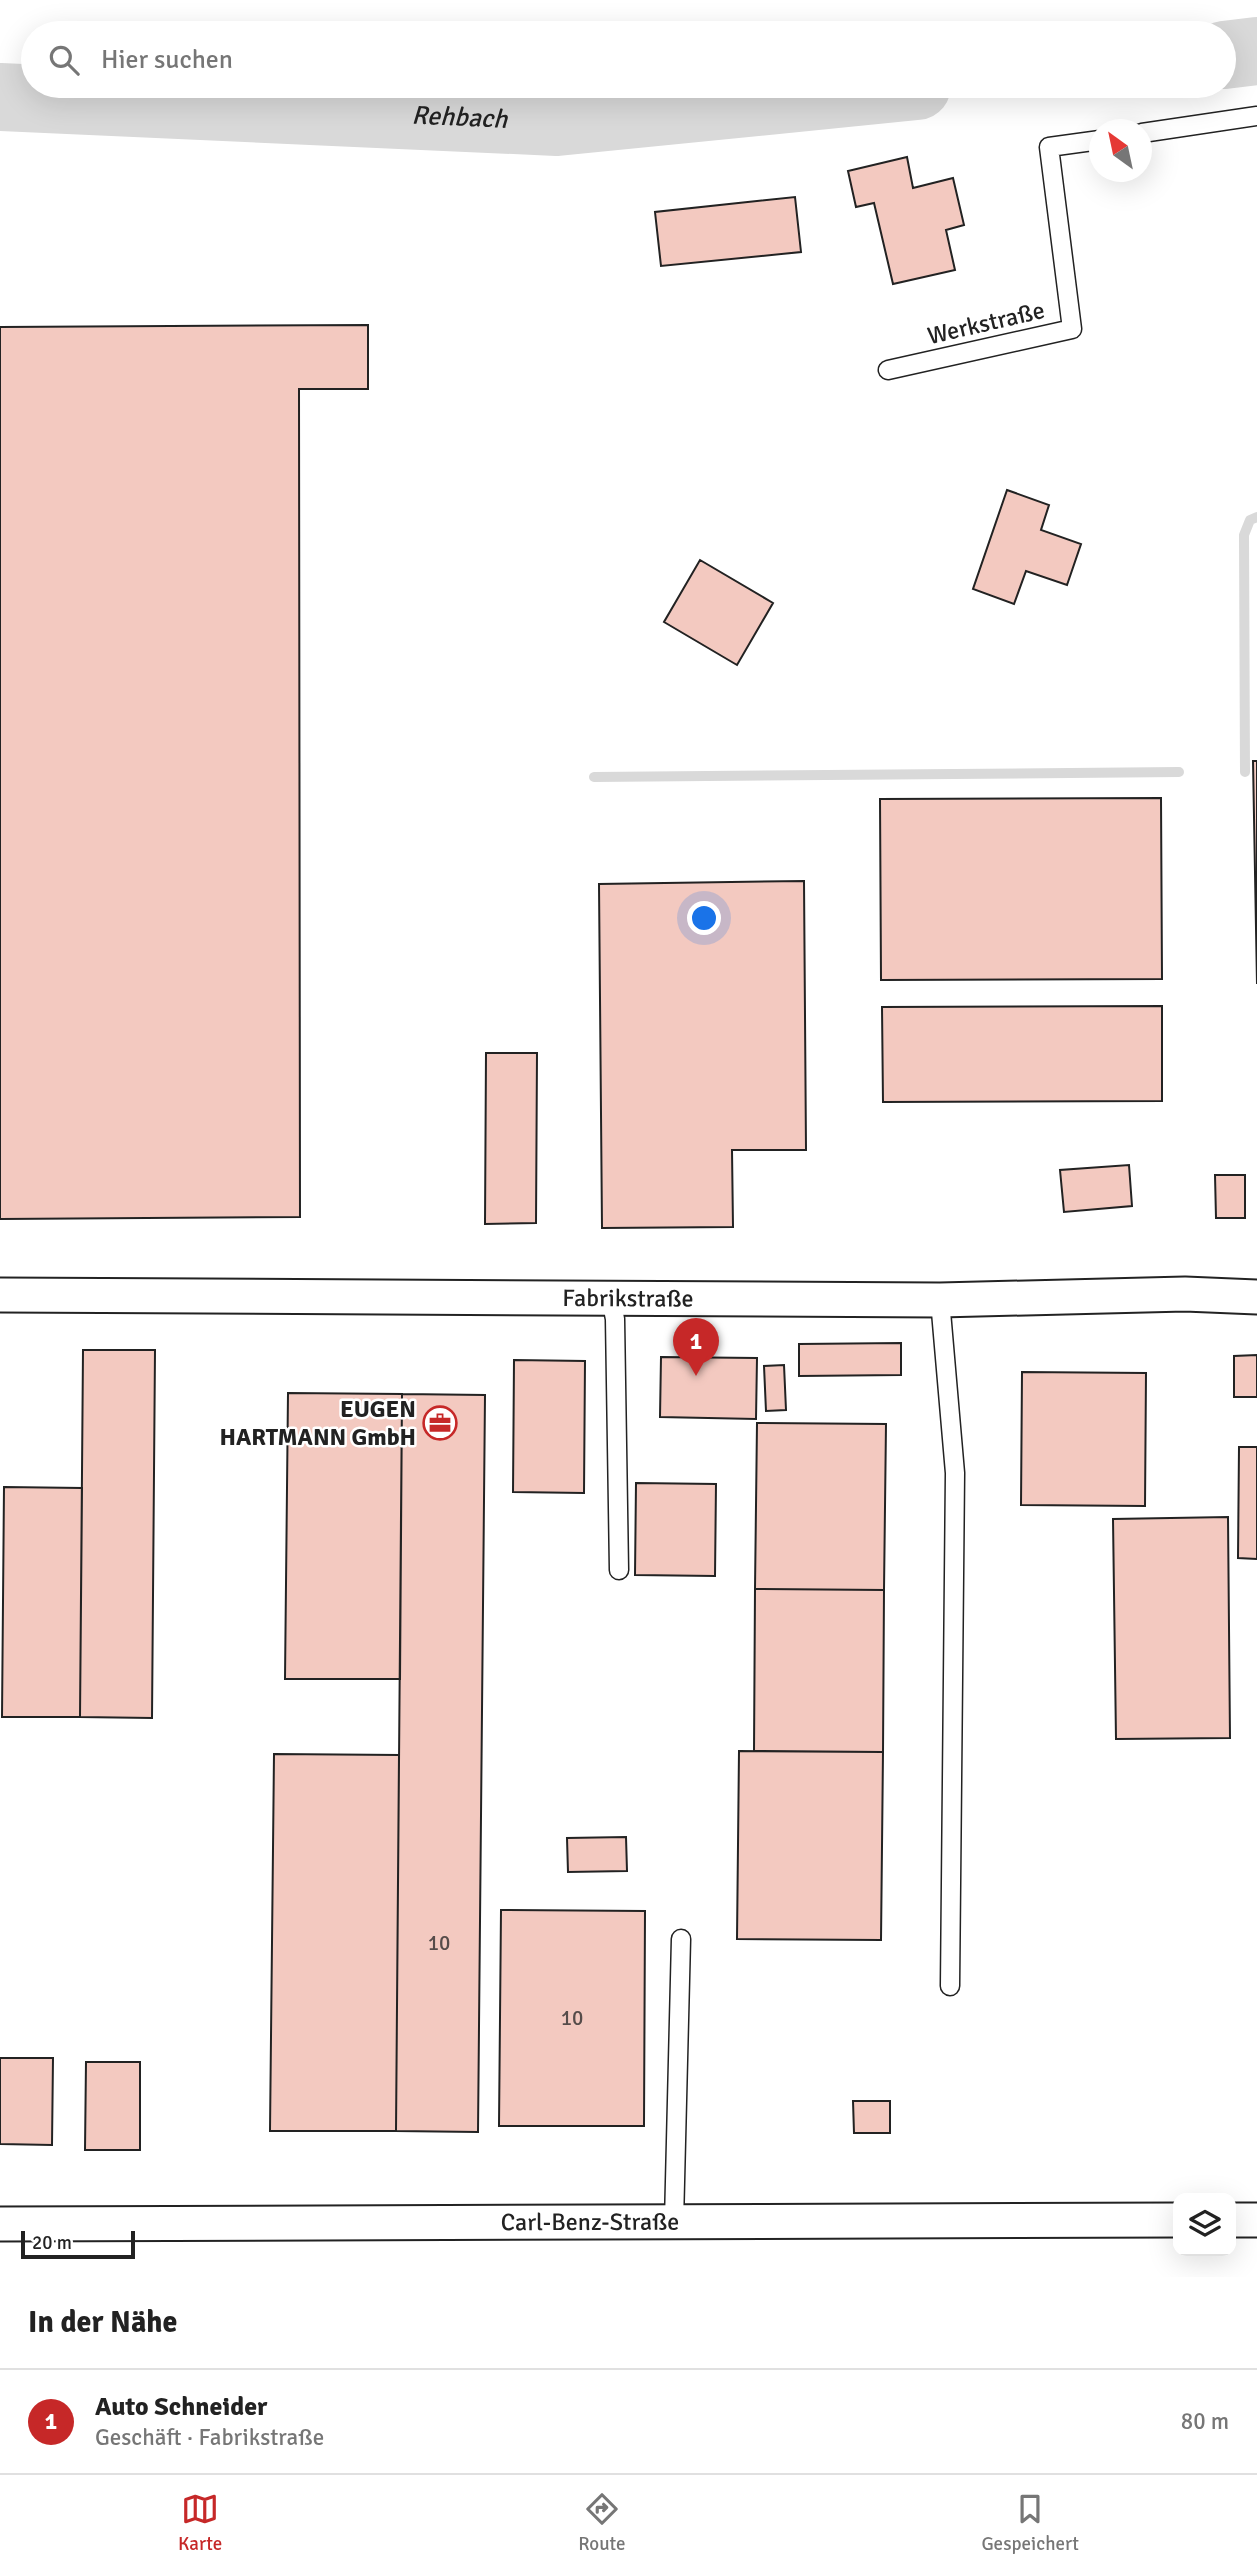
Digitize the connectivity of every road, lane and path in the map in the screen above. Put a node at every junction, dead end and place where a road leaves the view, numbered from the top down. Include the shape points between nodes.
1 (1257, 116) edge
2 (1152, 132) edge
3 (1089, 142) edge
4 (888, 370) dead end
5 (0, 1295) edge
6 (1257, 1297) edge
7 (611, 1299) junction
8 (940, 1300) junction
9 (619, 1570) dead end
10 (681, 1939) dead end
11 (950, 1986) dead end
12 (1173, 2220) edge
13 (1236, 2220) edge
14 (1257, 2220) edge
15 (674, 2222) junction
16 (0, 2224) edge

1 - 2 lane
3 - 4 lane, Werkstraße via 1049,148 1072,329
5 - 7 street, Fabrikstraße
6 - 8 street, Fabrikstraße via 1185,1294
7 - 8 street, Fabrikstraße
7 - 9 lane
8 - 11 lane via 955,1473
10 - 15 lane
12 - 15 street, Carl-Benz-Straße
13 - 14 street
15 - 16 street, Carl-Benz-Straße

